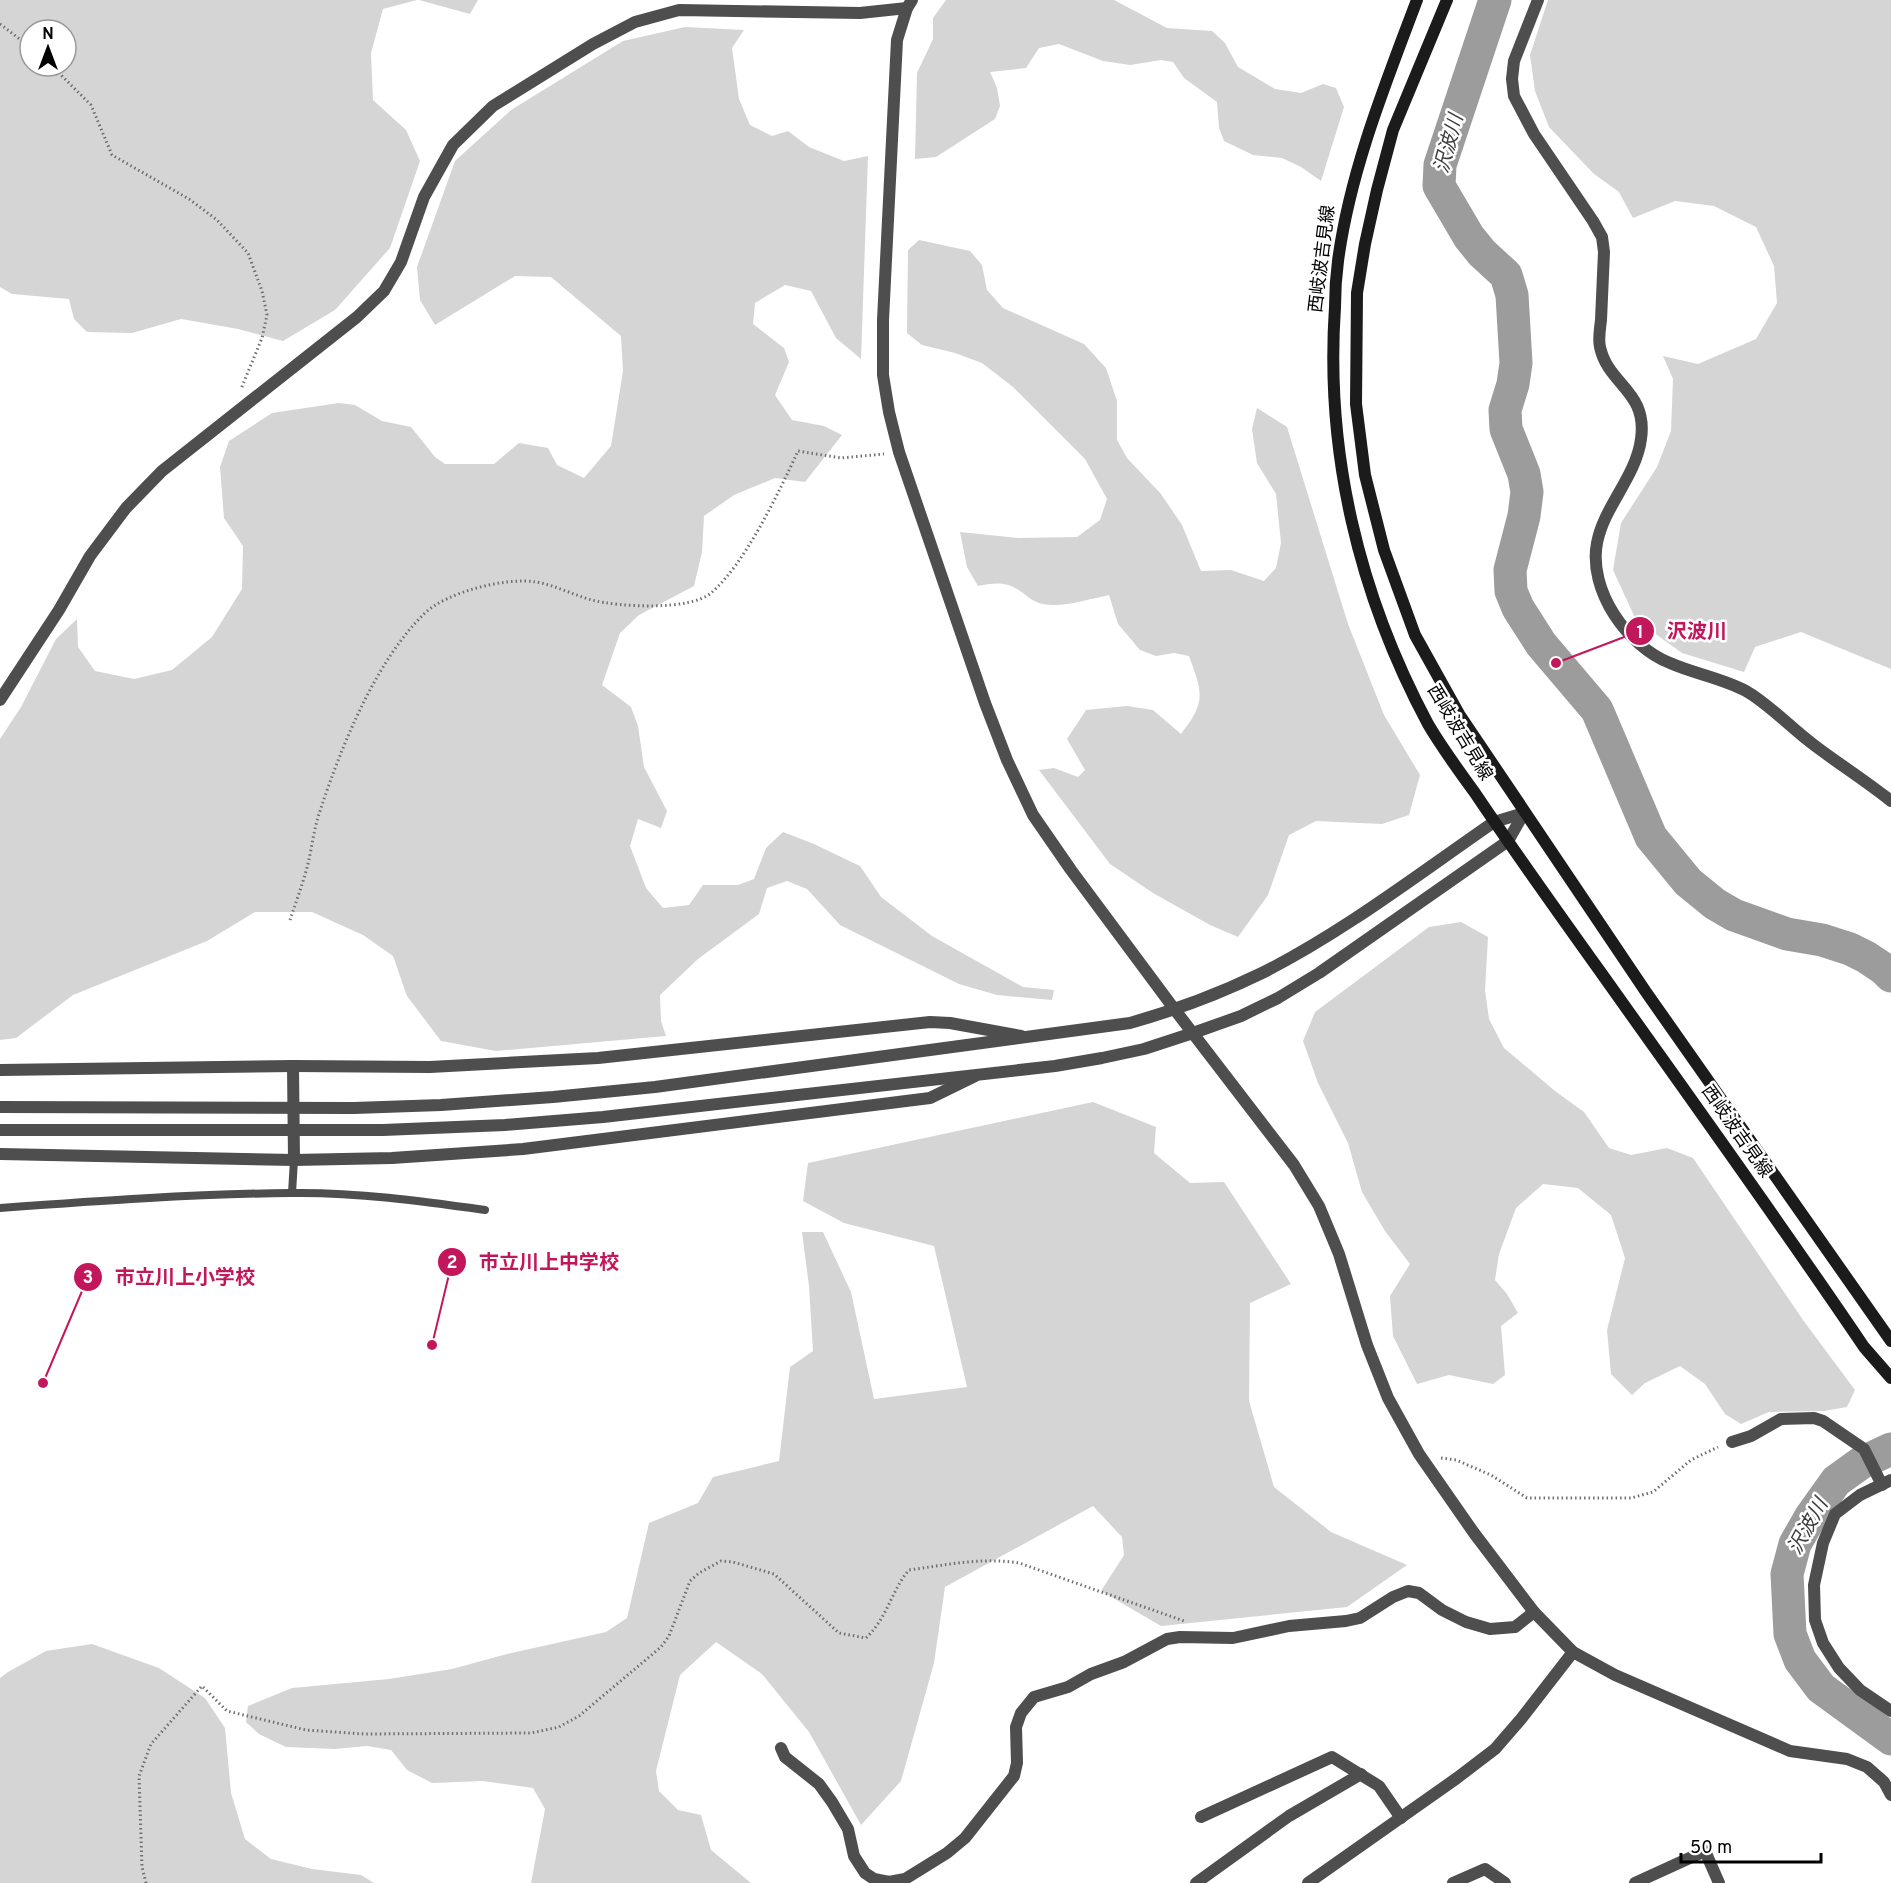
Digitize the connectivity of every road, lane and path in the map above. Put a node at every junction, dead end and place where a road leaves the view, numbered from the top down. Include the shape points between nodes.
1 (1417, 0) edge
2 (1447, 0) edge
3 (1538, 0) edge
4 (909, 4) edge
5 (0, 24) edge
6 (18, 38) edge
7 (64, 78) edge
8 (240, 392) dead end
9 (899, 452) junction
10 (0, 700) edge
11 (1891, 801) edge
12 (1524, 813) junction
13 (1494, 822) junction
14 (1508, 841) junction
15 (290, 920) dead end
16 (1175, 1010) junction
17 (1193, 1033) junction
18 (1032, 1038) junction
19 (293, 1066) junction
20 (0, 1070) edge
21 (982, 1073) junction
22 (0, 1107) edge
23 (0, 1130) edge
24 (0, 1154) edge
25 (294, 1160) junction
26 (292, 1193) junction
27 (0, 1209) edge
28 (485, 1210) dead end
29 (1891, 1341) edge
30 (1891, 1378) edge
31 (1732, 1442) joint
32 (1419, 1454) junction
33 (1883, 1480) edge
34 (1534, 1612) junction
35 (1185, 1621) dead end
36 (1573, 1652) junction
37 (1891, 1711) edge
38 (780, 1748) dead end
39 (1360, 1774) junction
40 (1891, 1795) edge
41 (1201, 1817) dead end
42 (1401, 1818) junction
43 (146, 1883) edge
44 (1196, 1883) edge
45 (1308, 1883) edge
46 (1453, 1883) edge
47 (1505, 1883) edge
48 (1635, 1883) edge
49 (1719, 1883) edge

1 - 13 main road, 西岐波吉見線 via 1377,106 1349,199 1337,264 1332,348 1335,424 1353,532 1391,649 1430,727
2 - 12 main road, 西岐波吉見線 via 1393,130 1374,201 1358,293 1356,404 1365,475 1378,529 1414,635 1459,714
3 - 11 street via 1514,61 1514,96 1534,134 1602,237 1599,346 1607,364 1641,410 1641,440 1597,544 1598,578 1605,601 1643,648 1667,662 1748,692
4 - 9 street via 897,40 883,320 883,375
4 - 10 street via 860,13 679,10 635,22 494,106 453,145 424,197 401,262 384,291 357,317 162,471 126,508 90,556
5 - 6 path
7 - 8 path via 92,105 112,154 189,199 217,220 248,253 267,315
9 - 15 path via 842,458 798,451 777,495 730,572 710,595 683,605 593,601 537,582 508,581 458,593 427,611 397,646 362,706 319,813 308,866
9 - 16 street via 985,703 1033,815
12 - 13 street
12 - 14 street
12 - 29 main road, 西岐波吉見線
13 - 14 main road, 西岐波吉見線
13 - 16 street via 1321,939 1263,972
14 - 17 street via 1278,998
14 - 30 main road, 西岐波吉見線 via 1864,1347
16 - 17 street
16 - 18 street via 1130,1023
17 - 21 street via 1102,1058
17 - 32 street via 1294,1165 1319,1206 1388,1398
18 - 19 street via 930,1022 598,1058 430,1067
18 - 22 street via 655,1087 452,1105
19 - 20 street
19 - 25 street, bridge
21 - 23 street via 505,1125 383,1130
21 - 25 street via 930,1098 524,1149
24 - 25 street
25 - 26 lane
26 - 27 lane
26 - 28 lane via 397,1198
31 - 32 path via 1692,1460 1653,1492 1630,1498 1527,1498 1491,1475 1456,1460
31 - 33 street via 1781,1419 1814,1418 1864,1449
32 - 34 street
33 - 37 street via 1835,1514 1823,1543 1814,1585 1815,1620 1823,1643 1839,1668 1860,1690
34 - 36 street
34 - 38 street via 1515,1627 1490,1629 1466,1622 1419,1593 1408,1591 1360,1618 1346,1621 1289,1626 1233,1638 1167,1639 1124,1662 1035,1697 1016,1726 1014,1776 965,1838 904,1879 882,1881 865,1873 854,1856 848,1829 832,1802 819,1784 785,1757
35 - 43 path via 1019,1563 975,1560 909,1570 876,1628 866,1638 855,1637 839,1633 774,1574 721,1561 690,1581 661,1647 596,1704 559,1727 531,1733 364,1734 306,1730 227,1711 202,1686 151,1744 139,1776
36 - 40 street via 1615,1675 1790,1751 1846,1759 1868,1767
36 - 42 street via 1495,1749
39 - 41 street via 1332,1757
39 - 42 street via 1379,1786
39 - 44 street via 1290,1816
42 - 45 street
46 - 47 street via 1485,1869
48 - 49 street via 1705,1851

